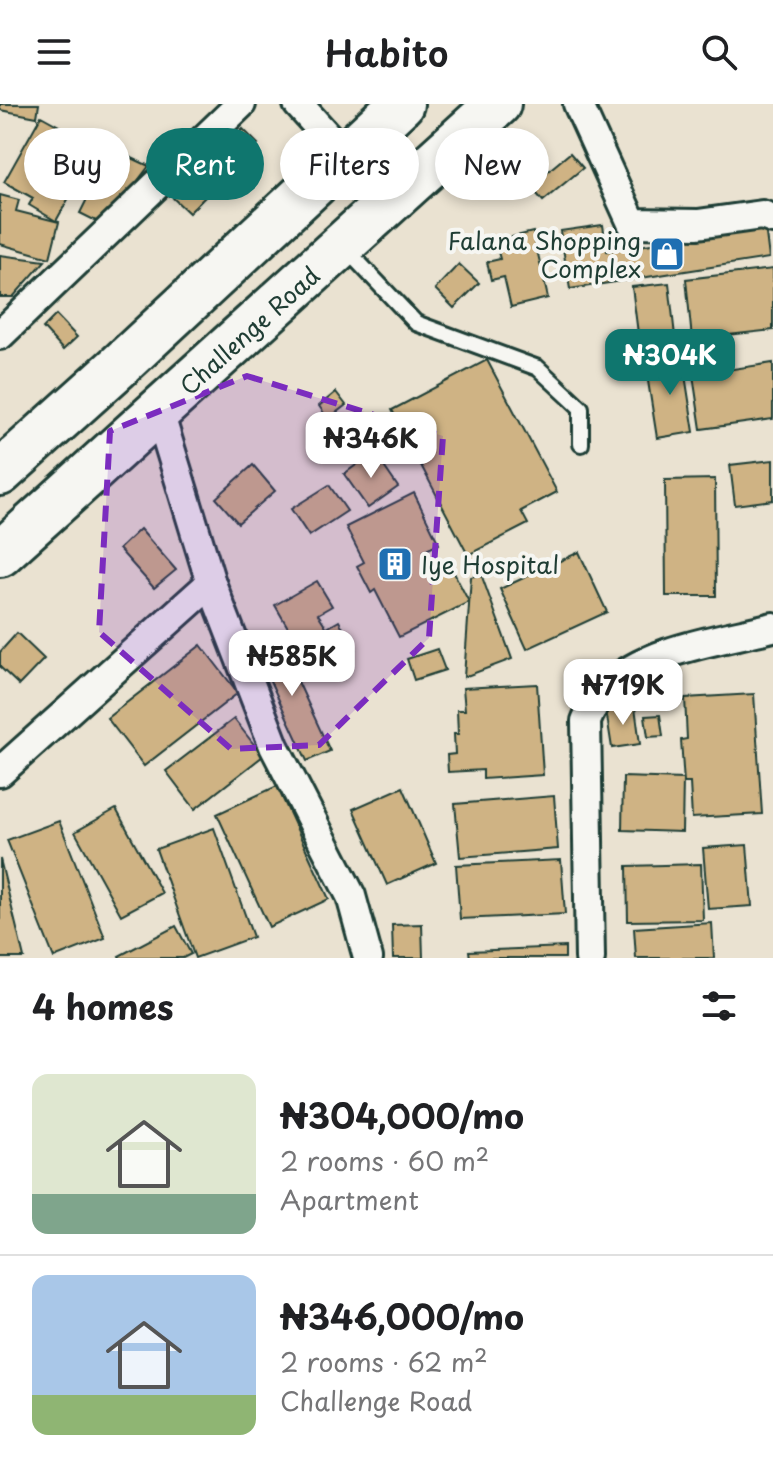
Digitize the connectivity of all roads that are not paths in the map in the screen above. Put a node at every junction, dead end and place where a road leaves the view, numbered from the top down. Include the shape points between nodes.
1 (241, 104) edge
2 (298, 104) edge
3 (498, 104) edge
4 (578, 104) edge
5 (397, 106) edge
6 (320, 128) edge
7 (374, 128) edge
8 (298, 200) edge
9 (773, 219) edge
10 (342, 245) junction
11 (0, 335) edge
12 (159, 412) junction
13 (581, 444) dead end
14 (0, 473) edge
15 (0, 554) edge
16 (211, 583) junction
17 (773, 627) edge
18 (0, 772) edge
19 (368, 958) edge
20 (590, 958) edge

1 - 11 street
2 - 6 street
3 - 10 main road, Challenge Road
4 - 9 street via 632,223 698,224 762,215
5 - 7 main road
8 - 14 main road
10 - 12 main road, Challenge Road
10 - 13 lane via 416,323 538,368 581,408
12 - 15 main road, Challenge Road
12 - 16 street
16 - 18 street
16 - 19 street via 274,746 351,896
17 - 20 street via 665,653 602,690 586,721

